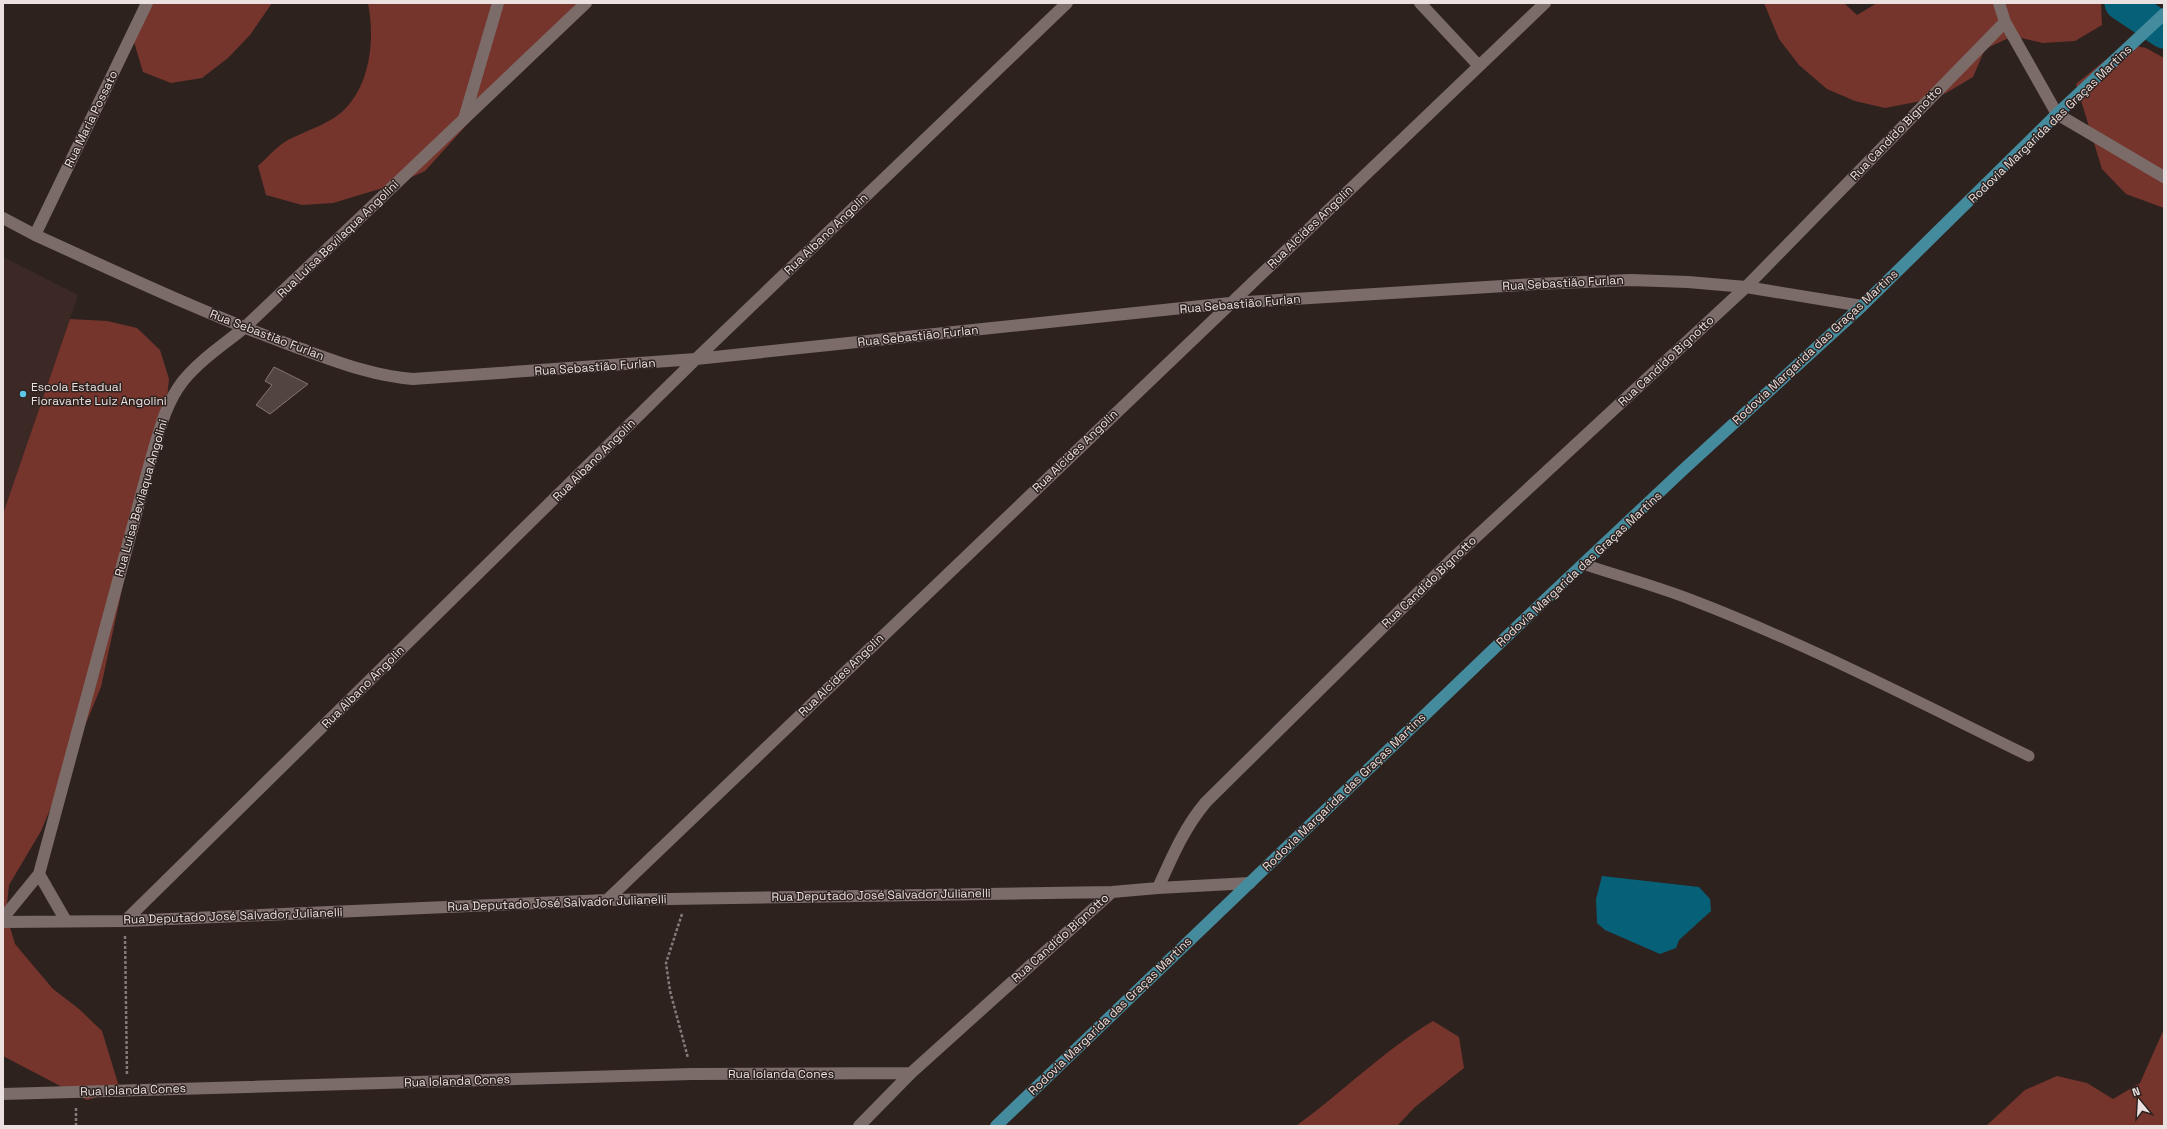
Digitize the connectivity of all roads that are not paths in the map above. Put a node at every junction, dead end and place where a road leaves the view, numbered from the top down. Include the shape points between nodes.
1 (147, 3) edge
2 (498, 3) edge
3 (586, 3) edge
4 (1067, 3) edge
5 (1420, 3) edge
6 (1545, 3) edge
7 (1999, 3) edge
8 (2164, 14) edge
9 (2005, 22) junction
10 (1479, 66) junction
11 (2057, 114) junction
12 (463, 120) junction
13 (2164, 177) edge
14 (3, 218) edge
15 (35, 235) junction
16 (1746, 288) junction
17 (1230, 304) junction
18 (1862, 306) junction
19 (244, 328) junction
20 (696, 359) junction
21 (1583, 564) junction
22 (2029, 756) dead end
23 (39, 874) junction
24 (1250, 883) junction
25 (1158, 888) junction
26 (1112, 892) junction
27 (607, 900) junction
28 (3, 918) edge
29 (66, 921) junction
30 (125, 921) junction
31 (3, 922) edge
32 (911, 1073) junction
33 (3, 1094) edge
34 (859, 1126) edge
35 (996, 1126) edge

1 - 15 street, Rua Maria Possato
2 - 12 street
3 - 12 street, Rua Luisa Bevilaqua Angolini
4 - 20 street, Rua Albano Angolin
5 - 10 street
6 - 10 street, Rua Alcides Angolin
7 - 9 street
8 - 11 main road, Rodovia Margarida das Graças Martins
9 - 11 street
9 - 16 street, Rua Candido Bignotto
10 - 17 street, Rua Alcides Angolin
11 - 13 street
11 - 18 main road, Rodovia Margarida das Graças Martins
12 - 19 street, Rua Luisa Bevilaqua Angolini
14 - 15 street, Rua Sebastião Furlan
15 - 19 street, Rua Sebastião Furlan
16 - 17 street, Rua Sebastião Furlan via 1688,282 1591,281
16 - 18 street, Rua Sebastião Furlan
16 - 25 street, Rua Candido Bignotto via 1450,561 1206,802 1190,821
17 - 20 street, Rua Sebastião Furlan
17 - 27 street, Rua Alcides Angolin
18 - 21 main road, Rodovia Margarida das Graças Martins
19 - 20 street, Rua Sebastião Furlan via 356,368 396,378 428,380
19 - 23 street, Rua Luisa Bevilaqua Angolini via 192,370 177,389 166,410
20 - 30 street, Rua Albano Angolin
21 - 22 lane via 1742,620
21 - 24 main road, Rodovia Margarida das Graças Martins
23 - 28 street, Rua Luisa Bevilaqua Angolini
23 - 29 street
24 - 25 street
24 - 35 main road, Rodovia Margarida das Graças Martins
25 - 26 street, Rua Candido Bignotto
26 - 27 street, Rua Deputado José Salvador Julianelli
26 - 32 street, Rua Candido Bignotto
27 - 30 street, Rua Deputado José Salvador Julianelli
29 - 30 street, Rua Deputado José Salvador Julianelli
29 - 31 street, Rua Deputado José Salvador Julianelli
32 - 33 street, Rua Iolanda Cones via 692,1074
32 - 34 street, Rua Candido Bignotto

